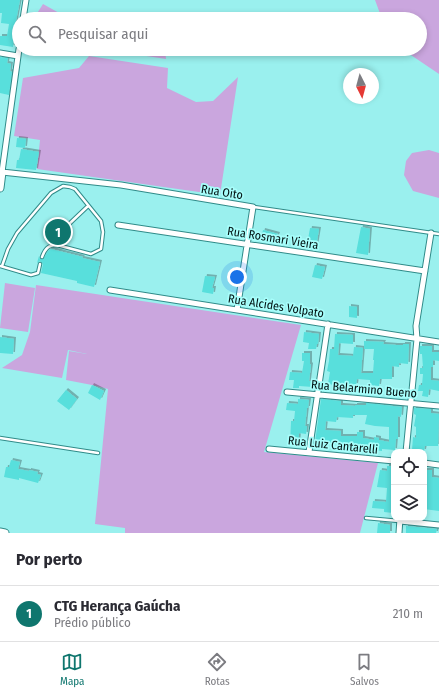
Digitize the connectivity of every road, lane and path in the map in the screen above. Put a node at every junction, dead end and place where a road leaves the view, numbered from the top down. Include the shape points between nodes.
1 (26, 0) edge
2 (24, 12) edge
3 (0, 53) edge
4 (12, 55) edge
5 (18, 56) edge
6 (2, 172) junction
7 (0, 188) edge
8 (88, 206) junction
9 (253, 207) junction
10 (118, 225) dead end
11 (431, 233) junction
12 (439, 234) edge
13 (51, 245) junction
14 (247, 245) junction
15 (42, 256) dead end
16 (40, 264) dead end
17 (1, 266) edge
18 (425, 271) junction
19 (110, 290) dead end
20 (237, 310) junction
21 (328, 324) junction
22 (417, 339) junction
23 (439, 342) edge
24 (287, 392) dead end
25 (317, 395) junction
26 (411, 404) junction
27 (439, 406) edge
28 (0, 438) edge
29 (270, 449) dead end
30 (406, 449) edge
31 (309, 452) junction
32 (98, 453) dead end
33 (391, 461) edge
34 (427, 464) edge
35 (439, 465) edge
36 (366, 518) dead end
37 (391, 519) edge
38 (400, 521) edge
39 (413, 521) edge
40 (439, 525) edge
41 (0, 532) edge
42 (5, 533) edge
43 (398, 533) edge

1 - 2 street
3 - 4 street
5 - 6 street
6 - 7 street
6 - 9 street, Rua Oito via 121,185
8 - 13 lane
8 - 13 lane via 101,221 101,250 91,254
8 - 17 lane via 75,189 70,187 63,186 51,193 17,233
9 - 11 lane, Rua Oito
9 - 14 street
10 - 14 street, Rua Rosmari Vieira
11 - 12 lane, Rua Oito
11 - 18 street
13 - 15 lane
14 - 18 street, Rua Rosmari Vieira
14 - 20 street
16 - 17 lane via 38,273 31,275
18 - 22 street via 416,326
19 - 20 street, Rua Alcides Volpato
20 - 21 street, Rua Alcides Volpato
21 - 22 street, Rua Alcides Volpato
21 - 25 street
22 - 23 street, Rua Alcides Volpato
22 - 26 street
24 - 25 street, Rua Belarmino Bueno
25 - 26 street, Rua Belarmino Bueno
25 - 31 street
26 - 27 street, Rua Belarmino Bueno
26 - 30 street
28 - 32 lane
29 - 31 street, Rua Luiz Cantarelli
31 - 33 street, Rua Luiz Cantarelli
34 - 35 street
36 - 37 lane
38 - 43 street
39 - 40 street
41 - 42 street

